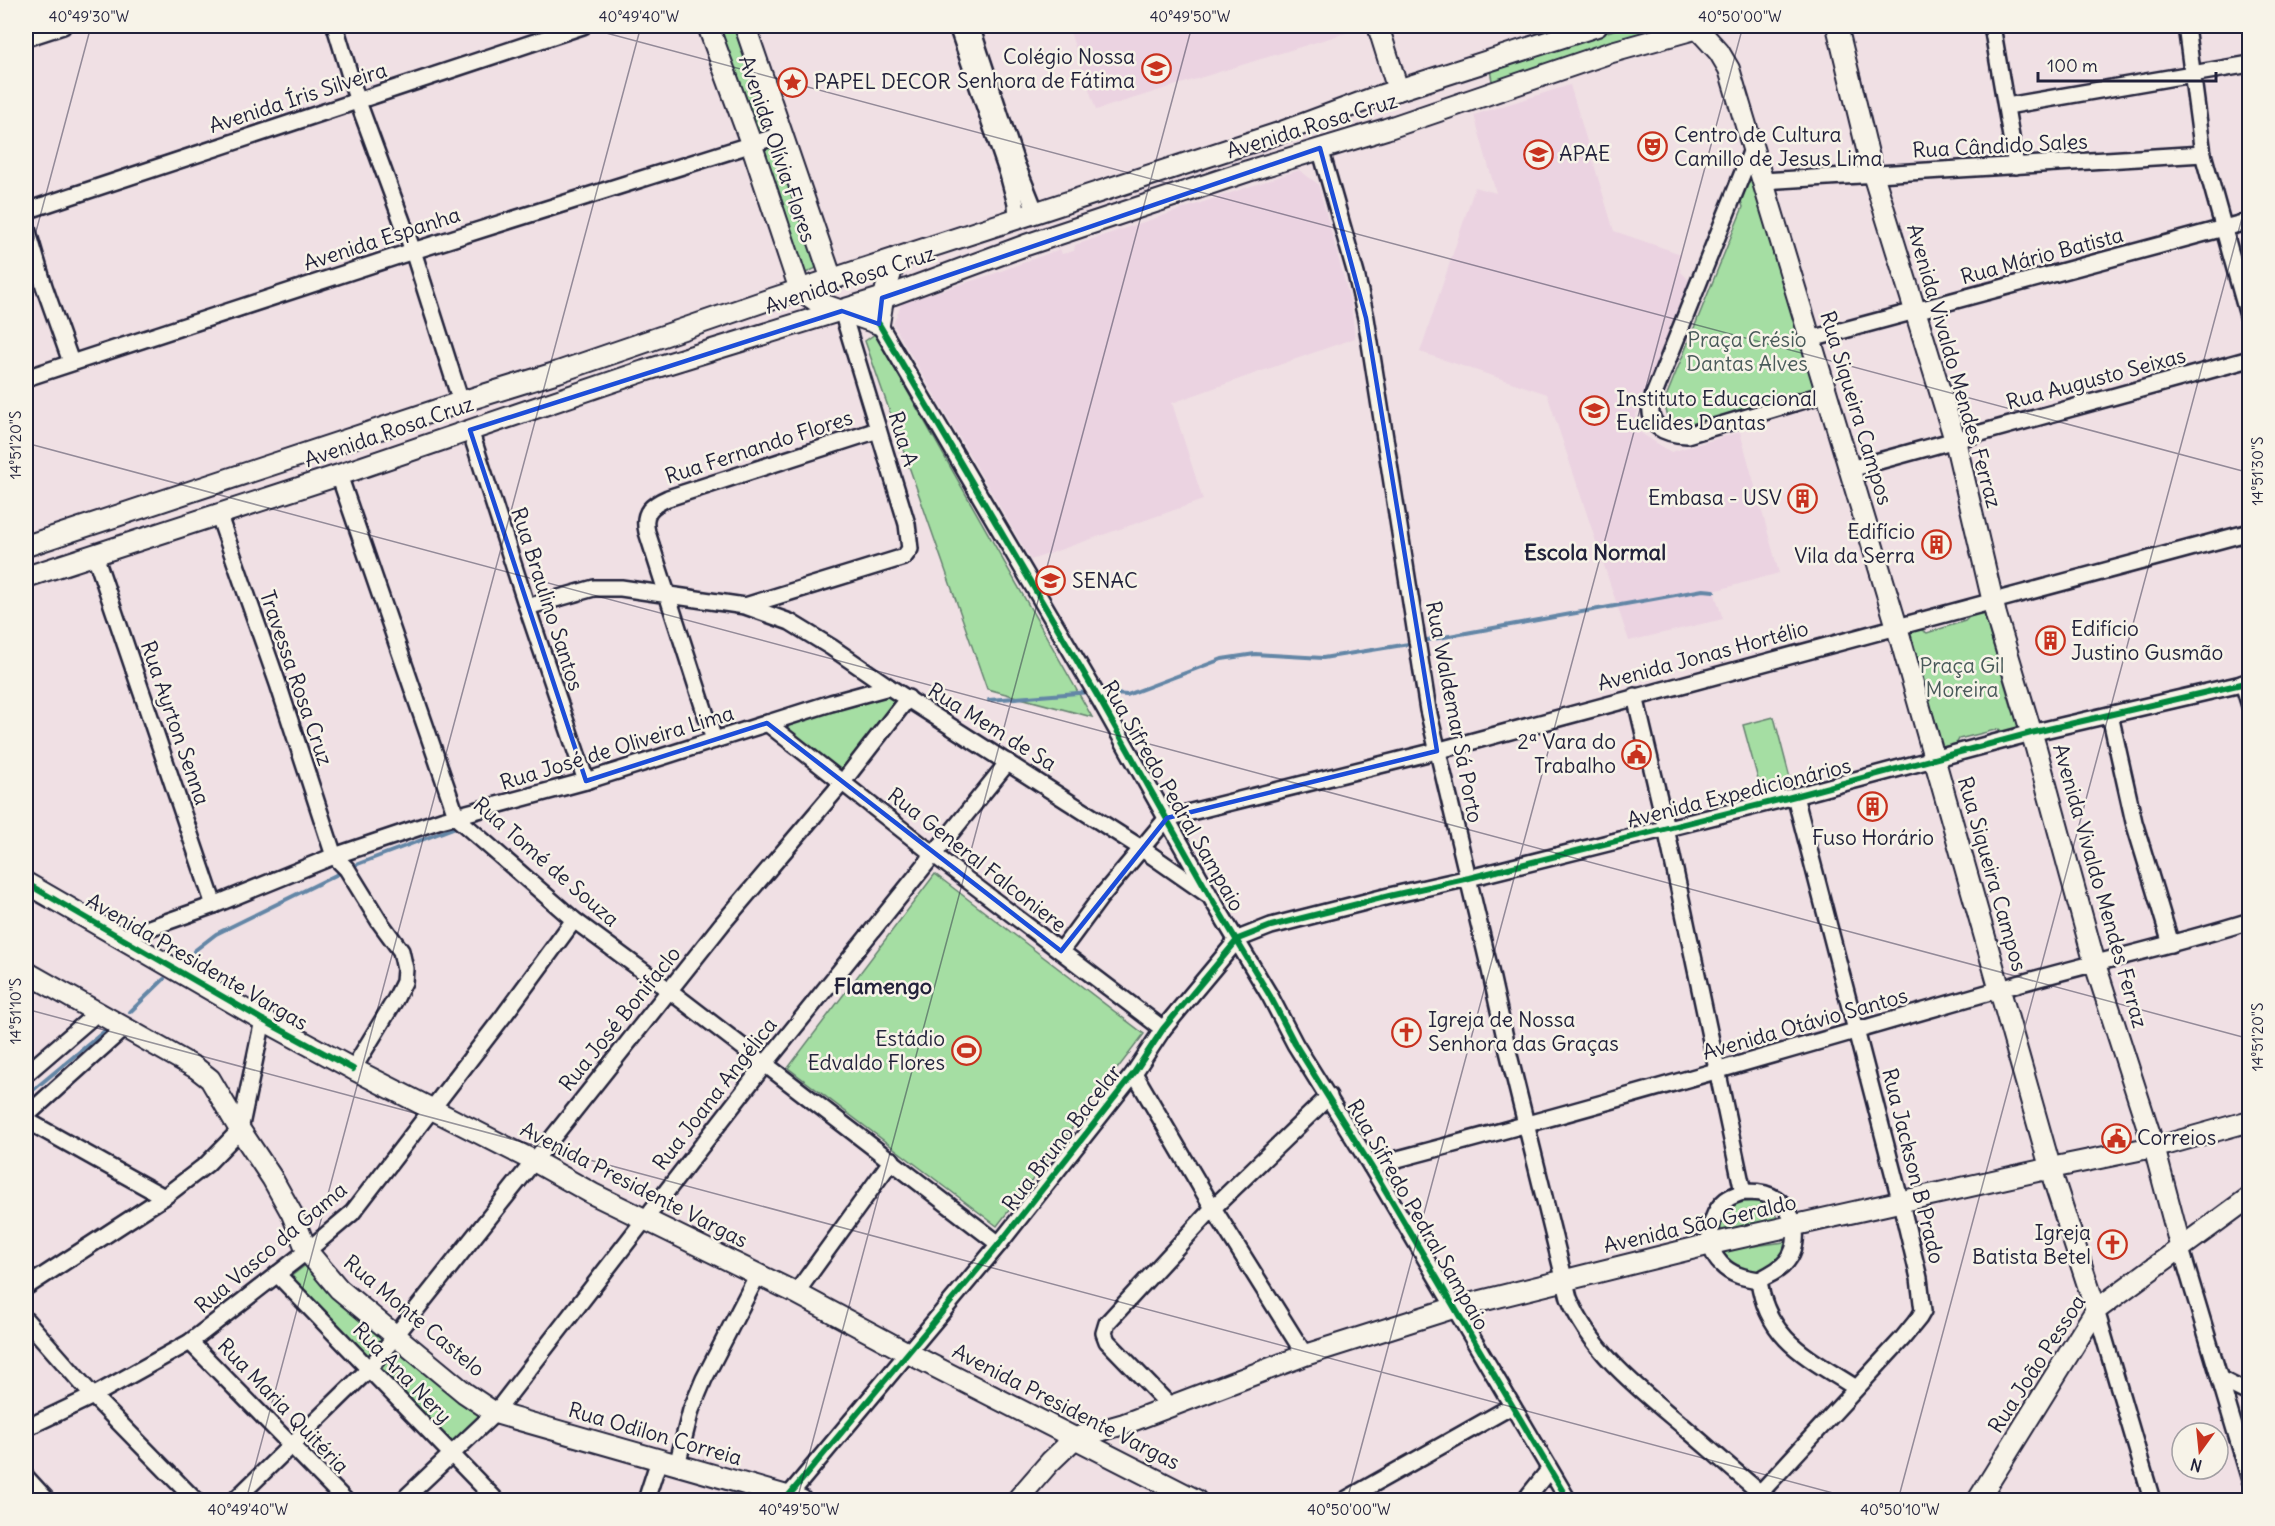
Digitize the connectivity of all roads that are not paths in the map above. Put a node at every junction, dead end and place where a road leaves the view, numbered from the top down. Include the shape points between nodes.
1 (63, 26) edge
2 (334, 26) edge
3 (583, 26) edge
4 (708, 26) edge
5 (745, 26) edge
6 (957, 26) edge
7 (971, 26) edge
8 (1378, 26) edge
9 (1597, 26) edge
10 (1837, 26) edge
11 (1992, 26) edge
12 (2186, 26) edge
13 (1693, 28) edge
14 (26, 38) edge
15 (974, 57) junction
16 (2250, 64) edge
17 (1471, 67) junction
18 (2191, 74) junction
19 (1398, 90) junction
20 (1483, 96) junction
21 (357, 99) junction
22 (2007, 106) junction
23 (781, 135) junction
24 (751, 143) junction
25 (1753, 147) junction
26 (1320, 148) junction
27 (2203, 154) junction
28 (2016, 166) junction
29 (1873, 174) junction
30 (1763, 181) junction
31 (1090, 194) junction
32 (26, 211) edge
33 (1036, 213) junction
34 (1017, 218) junction
35 (1100, 221) junction
36 (2250, 221) edge
37 (26, 225) edge
38 (2222, 230) junction
39 (412, 251) junction
40 (898, 257) junction
41 (827, 276) junction
42 (800, 290) junction
43 (882, 298) junction
44 (819, 303) junction
45 (842, 311) junction
46 (1916, 311) junction
47 (802, 323) junction
48 (2250, 323) edge
49 (879, 324) junction
50 (1810, 339) junction
51 (2250, 359) edge
52 (71, 362) junction
53 (26, 378) edge
54 (512, 387) junction
55 (1825, 394) junction
56 (461, 402) junction
57 (517, 414) junction
58 (470, 430) junction
59 (878, 430) junction
60 (1955, 440) junction
61 (266, 467) junction
62 (1850, 469) junction
63 (339, 475) junction
64 (277, 494) junction
65 (218, 513) junction
66 (67, 532) junction
67 (2250, 532) edge
68 (26, 546) edge
69 (95, 555) junction
70 (75, 561) junction
71 (26, 577) edge
72 (666, 595) junction
73 (1992, 601) junction
74 (745, 606) junction
75 (526, 607) junction
76 (1897, 627) junction
77 (2246, 683) edge
78 (889, 687) junction
79 (1635, 696) junction
80 (908, 698) junction
81 (2250, 706) edge
82 (2110, 715) junction
83 (766, 723) junction
84 (2031, 733) junction
85 (714, 740) junction
86 (1437, 751) junction
87 (1934, 759) junction
88 (1008, 762) junction
89 (586, 781) junction
90 (842, 783) junction
91 (1795, 796) junction
92 (458, 818) junction
93 (1167, 818) junction
94 (1666, 828) junction
95 (1141, 848) junction
96 (933, 854) junction
97 (334, 856) junction
98 (1468, 878) junction
99 (26, 883) edge
100 (1210, 896) junction
101 (214, 905) junction
102 (574, 920) junction
103 (2250, 921) edge
104 (121, 938) junction
105 (1238, 939) junction
106 (2171, 944) junction
107 (1061, 951) junction
108 (2095, 964) junction
109 (26, 972) edge
110 (2000, 989) junction
111 (670, 991) junction
112 (98, 1012) junction
113 (263, 1020) junction
114 (125, 1027) junction
115 (1163, 1029) junction
116 (1857, 1032) junction
117 (765, 1064) junction
118 (353, 1069) junction
119 (1718, 1070) junction
120 (1134, 1073) junction
121 (26, 1074) edge
122 (1329, 1096) junction
123 (433, 1109) junction
124 (26, 1118) edge
125 (2250, 1121) edge
126 (1527, 1125) junction
127 (240, 1130) junction
128 (2154, 1147) junction
129 (892, 1160) junction
130 (534, 1161) junction
131 (1371, 1166) junction
132 (2051, 1168) junction
133 (1743, 1192) junction
134 (164, 1197) junction
135 (2250, 1197) edge
136 (1901, 1203) junction
137 (1213, 1208) junction
138 (644, 1220) junction
139 (1796, 1226) junction
140 (999, 1244) junction
141 (1711, 1244) junction
142 (2181, 1249) junction
143 (307, 1251) junction
144 (277, 1274) junction
145 (757, 1276) junction
146 (1759, 1280) junction
147 (1564, 1281) junction
148 (26, 1287) edge
149 (795, 1293) junction
150 (1453, 1308) junction
151 (2096, 1310) junction
152 (26, 1320) edge
153 (396, 1337) junction
154 (190, 1342) junction
155 (908, 1353) junction
156 (1305, 1355) junction
157 (369, 1369) junction
158 (2220, 1379) junction
159 (1856, 1388) junction
160 (2250, 1394) edge
161 (93, 1396) junction
162 (1170, 1406) junction
163 (1512, 1406) junction
164 (495, 1413) junction
165 (26, 1428) edge
166 (1075, 1438) junction
167 (291, 1445) junction
168 (453, 1455) junction
169 (668, 1462) junction
170 (1549, 1470) junction
171 (26, 1477) edge
172 (2250, 1480) edge
173 (1765, 1496) edge
174 (791, 1499) edge
175 (47, 1500) edge
176 (195, 1500) edge
177 (235, 1500) edge
178 (345, 1500) edge
179 (403, 1500) edge
180 (496, 1500) edge
181 (646, 1500) edge
182 (1017, 1500) edge
183 (1196, 1500) edge
184 (1345, 1500) edge
185 (1525, 1500) edge
186 (1568, 1500) edge
187 (1978, 1500) edge
188 (2152, 1500) edge

1 - 14 street
2 - 21 street
3 - 21 street, Avenida Íris Silveira
4 - 24 main road, Avenida Olívia Flores
5 - 23 main road, Avenida Olívia Flores
6 - 15 street
7 - 15 street
8 - 19 main road
9 - 17 main road, Avenida Rosa Cruz
10 - 29 main road, Avenida Vivaldo Mendes Ferraz
11 - 22 street
12 - 18 street
13 - 20 main road, Avenida Rosa Cruz
13 - 25 main road, Rua Siqueira Campos via 1719,52 1729,69
15 - 33 street
15 - 34 street
16 - 18 street
17 - 19 main road, Avenida Rosa Cruz
17 - 20 main road via 1483,71 1488,79
18 - 22 street
18 - 27 street
19 - 31 main road, Avenida Rosa Cruz
20 - 26 main road, Avenida Rosa Cruz
21 - 32 street, Avenida Íris Silveira
21 - 39 street
22 - 28 street
23 - 24 street, Avenida Espanha
23 - 41 main road, Avenida Olívia Flores
24 - 39 street, Avenida Espanha
24 - 42 main road, Avenida Olívia Flores
25 - 30 main road, Rua Siqueira Campos
25 - 55 street via 1651,402 1652,421 1677,435 1687,435
26 - 35 main road, Avenida Rosa Cruz
26 - 86 street, Rua Waldemar Sá Porto via 1366,318 1416,643
27 - 28 street, Rua Cândido Sales
27 - 38 street
28 - 29 street, Rua Cândido Sales
29 - 30 street, Rua Cândido Sales
29 - 46 main road, Avenida Vivaldo Mendes Ferraz
30 - 50 main road, Rua Siqueira Campos
31 - 33 main road, Avenida Rosa Cruz
31 - 35 main road via 1087,213
33 - 34 main road, Avenida Rosa Cruz
34 - 40 main road, Avenida Rosa Cruz
35 - 43 main road, Avenida Rosa Cruz
36 - 38 street, Rua Mário Batista
37 - 52 street
38 - 46 street, Rua Mário Batista
38 - 48 street
39 - 52 street, Avenida Espanha
39 - 56 street
40 - 41 main road, Avenida Rosa Cruz
40 - 43 main road
41 - 42 main road, Avenida Rosa Cruz
41 - 44 main road
42 - 44 main road
42 - 54 main road, Avenida Rosa Cruz
43 - 45 main road, Avenida Rosa Cruz
43 - 49 main road
44 - 45 main road
44 - 47 main road
45 - 47 main road, Avenida Rosa Cruz
45 - 49 main road
45 - 59 street, Rua A
46 - 50 street, Rua Mário Batista
46 - 60 main road, Avenida Vivaldo Mendes Ferraz
47 - 57 main road, Avenida Rosa Cruz
49 - 93 street, Rua Sifredo Pedral Sampaio
50 - 55 main road, Rua Siqueira Campos
51 - 60 street, Rua Augusto Seixas
52 - 53 street, Avenida Espanha
54 - 56 main road, Avenida Rosa Cruz
54 - 57 main road via 522,397
55 - 62 main road, Rua Siqueira Campos
56 - 61 main road, Avenida Rosa Cruz
57 - 58 main road, Avenida Rosa Cruz
58 - 63 main road, Avenida Rosa Cruz
58 - 75 street, Rua Braulino Santos
59 - 72 street, Rua Fernando Flores via 653,505 645,526
59 - 74 street, Rua A via 907,524 910,549 904,557
60 - 62 street, Rua Augusto Seixas
60 - 73 main road, Avenida Vivaldo Mendes Ferraz
61 - 64 main road via 262,483
61 - 66 main road, Avenida Rosa Cruz
62 - 76 main road, Rua Siqueira Campos
63 - 64 main road, Avenida Rosa Cruz
63 - 92 street, Rua Tomé de Souza
64 - 65 main road, Avenida Rosa Cruz
65 - 69 main road, Avenida Rosa Cruz
65 - 97 street, Travessa Rosa Cruz
66 - 68 main road, Avenida Rosa Cruz
66 - 70 main road via 82,543 82,554
67 - 73 street, Avenida Jonas Hortélio
69 - 70 main road, Avenida Rosa Cruz
69 - 101 street, Rua Ayrton Senna
70 - 71 main road, Avenida Rosa Cruz
72 - 74 street
72 - 75 street via 605,587
72 - 85 street
73 - 76 street, Avenida Jonas Hortélio
73 - 84 main road, Avenida Vivaldo Mendes Ferraz
74 - 78 street, Rua Mem de Sa via 790,622
75 - 89 street, Rua Braulino Santos
76 - 79 street, Avenida Jonas Hortélio
76 - 87 main road, Rua Siqueira Campos
77 - 81 street
77 - 82 street, Avenida Expedicionários
78 - 80 street, Rua Mem de Sa
78 - 83 street, Rua José de Oliveira Lima
79 - 86 street, Avenida Jonas Hortélio
79 - 94 street
80 - 88 street, Rua Mem de Sa
80 - 90 street, Rua José Bonifaclo
82 - 84 street, Avenida Expedicionários
82 - 106 street via 2134,822
83 - 85 street, Rua José de Oliveira Lima
83 - 90 street, Rua General Falconiere
84 - 87 street, Avenida Expedicionários
84 - 108 main road, Avenida Vivaldo Mendes Ferraz
85 - 89 street, Rua José de Oliveira Lima
86 - 93 street, Avenida Jonas Hortélio
86 - 98 street, Rua Waldemar Sá Porto
87 - 91 street, Avenida Expedicionários
87 - 110 main road, Rua Siqueira Campos
88 - 95 street, Rua Mem de Sa
88 - 96 street, Rua Joana Angélica
89 - 92 street, Rua José de Oliveira Lima
90 - 96 street, Rua General Falconiere
90 - 111 street, Rua José Bonifaclo
91 - 94 street, Avenida Expedicionários
91 - 116 street, Rua Jackson B Prado
92 - 97 street, Rua José de Oliveira Lima via 441,820
92 - 102 street, Rua Tomé de Souza
93 - 95 street
93 - 100 street, Rua Sifredo Pedral Sampaio
94 - 98 street, Avenida Expedicionários
94 - 119 street
95 - 100 street, Rua Mem de Sa
95 - 107 street
96 - 107 street, Rua General Falconiere
96 - 117 street, Rua Joana Angélica
97 - 101 street, Rua José de Oliveira Lima
97 - 118 street via 401,951 405,969 404,982 395,1000
98 - 105 street, Avenida Expedicionários via 1271,926
98 - 126 street, Rua Waldemar Sá Porto
99 - 104 main road, Avenida Presidente Vargas
100 - 105 street, Rua Sifredo Pedral Sampaio
101 - 104 street, Rua José de Oliveira Lima
102 - 111 street, Rua Tomé de Souza
102 - 123 street, Rua Vasco da Gama
103 - 106 street, Avenida Otávio Santos
104 - 113 main road, Avenida Presidente Vargas
105 - 115 street, Rua Bruno Bacelar
105 - 122 street, Rua Sifredo Pedral Sampaio via 1295,1044
106 - 108 street, Avenida Otávio Santos
107 - 115 street, Rua General Falconiere
108 - 110 street, Avenida Otávio Santos
108 - 128 main road, Avenida Vivaldo Mendes Ferraz
109 - 112 main road, Rua Monte Castelo
110 - 116 street, Avenida Otávio Santos
110 - 132 main road, Rua Siqueira Campos
111 - 117 street, Rua Tomé de Souza
111 - 130 street, Rua José Bonifaclo
112 - 114 main road, Rua Monte Castelo
112 - 121 street
113 - 118 main road, Avenida Presidente Vargas
113 - 127 street
114 - 124 street
114 - 127 main road, Rua Monte Castelo via 210,1079
115 - 120 street, Rua Bruno Bacelar
116 - 119 street, Avenida Otávio Santos
116 - 136 street, Rua Jackson B Prado
117 - 129 street, Rua Tomé de Souza
117 - 138 street, Rua Joana Angélica
118 - 123 main road, Avenida Presidente Vargas
119 - 126 street, Avenida Otávio Santos
119 - 133 street
120 - 137 street
120 - 140 street, Rua Bruno Bacelar
122 - 131 street, Rua Sifredo Pedral Sampaio
122 - 137 street
123 - 130 main road, Avenida Presidente Vargas
123 - 143 street, Rua Vasco da Gama via 352,1213
124 - 134 street
125 - 128 main road, Avenida São Geraldo
126 - 131 street, Avenida Otávio Santos
126 - 147 street, Rua Waldemar Sá Porto
127 - 134 street via 207,1164
127 - 143 main road, Rua Monte Castelo via 292,1214
128 - 132 main road, Avenida São Geraldo
128 - 142 main road, Avenida Vivaldo Mendes Ferraz
129 - 140 street, Rua Tomé de Souza
129 - 149 street
130 - 138 main road, Avenida Presidente Vargas
130 - 153 street, Rua José Bonifaclo
131 - 150 street, Rua Sifredo Pedral Sampaio
132 - 136 main road, Avenida São Geraldo
132 - 151 main road, Rua Siqueira Campos
133 - 139 street via 1774,1197 1785,1206
133 - 141 street via 1724,1202 1714,1218
134 - 148 street
135 - 142 main road, Rua João Pessoa
136 - 139 main road, Avenida São Geraldo
136 - 159 street, Rua Jackson B Prado via 1923,1311
137 - 156 street
137 - 162 street via 1104,1329 1109,1343
138 - 145 main road, Avenida Presidente Vargas
138 - 164 street, Rua Joana Angélica
139 - 141 main road, Avenida São Geraldo
139 - 146 street via 1794,1247 1787,1261
140 - 155 street, Rua Bruno Bacelar
141 - 146 street via 1721,1265 1735,1274
141 - 147 main road, Avenida São Geraldo
142 - 151 main road, Rua João Pessoa
142 - 158 street, Avenida Vivaldo Mendes Ferraz
143 - 144 street, Rua Vasco da Gama
143 - 153 main road, Rua Monte Castelo via 339,1289
144 - 154 street, Rua Vasco da Gama
144 - 157 street, Rua Ana Nery
145 - 149 main road, Avenida Presidente Vargas
145 - 169 street via 704,1379
146 - 159 street via 1770,1319 1784,1336 1799,1351
147 - 150 main road, Avenida São Geraldo
147 - 173 street, Rua Waldemar Sá Porto via 1575,1313 1609,1360
149 - 155 main road, Avenida Presidente Vargas
150 - 156 main road, Avenida São Geraldo
150 - 163 street, Rua Sifredo Pedral Sampaio
151 - 187 main road, Rua João Pessoa
151 - 188 street, Rua Siqueira Campos
152 - 161 street
153 - 157 street, Rua José Bonifaclo
153 - 164 main road, Rua Monte Castelo
154 - 161 street, Rua Vasco da Gama
154 - 167 street, Rua Maria Quitéria
155 - 166 main road, Avenida Presidente Vargas
155 - 174 street, Rua Bruno Bacelar
156 - 162 main road, Avenida São Geraldo
157 - 167 street, Rua José Bonifaclo
157 - 168 street, Rua Ana Nery
158 - 160 street
158 - 172 street, Avenida Vivaldo Mendes Ferraz
159 - 173 street, Rua Jackson B Prado
161 - 165 street, Rua Vasco da Gama
161 - 176 street
162 - 166 main road, Avenida São Geraldo
163 - 170 street, Rua Sifredo Pedral Sampaio
163 - 184 street
164 - 168 street, Rua Joana Angélica
164 - 169 main road, Rua Odilon Correia
166 - 182 main road, Avenida São Geraldo
166 - 183 main road, Avenida Presidente Vargas
167 - 177 street, Rua José Bonifaclo
167 - 178 street, Rua Maria Quitéria
168 - 179 street, Rua Joana Angélica
168 - 180 street, Rua Ana Nery
169 - 174 main road, Rua Odilon Correia
169 - 181 street
170 - 185 street
170 - 186 street, Rua Sifredo Pedral Sampaio
171 - 175 street

